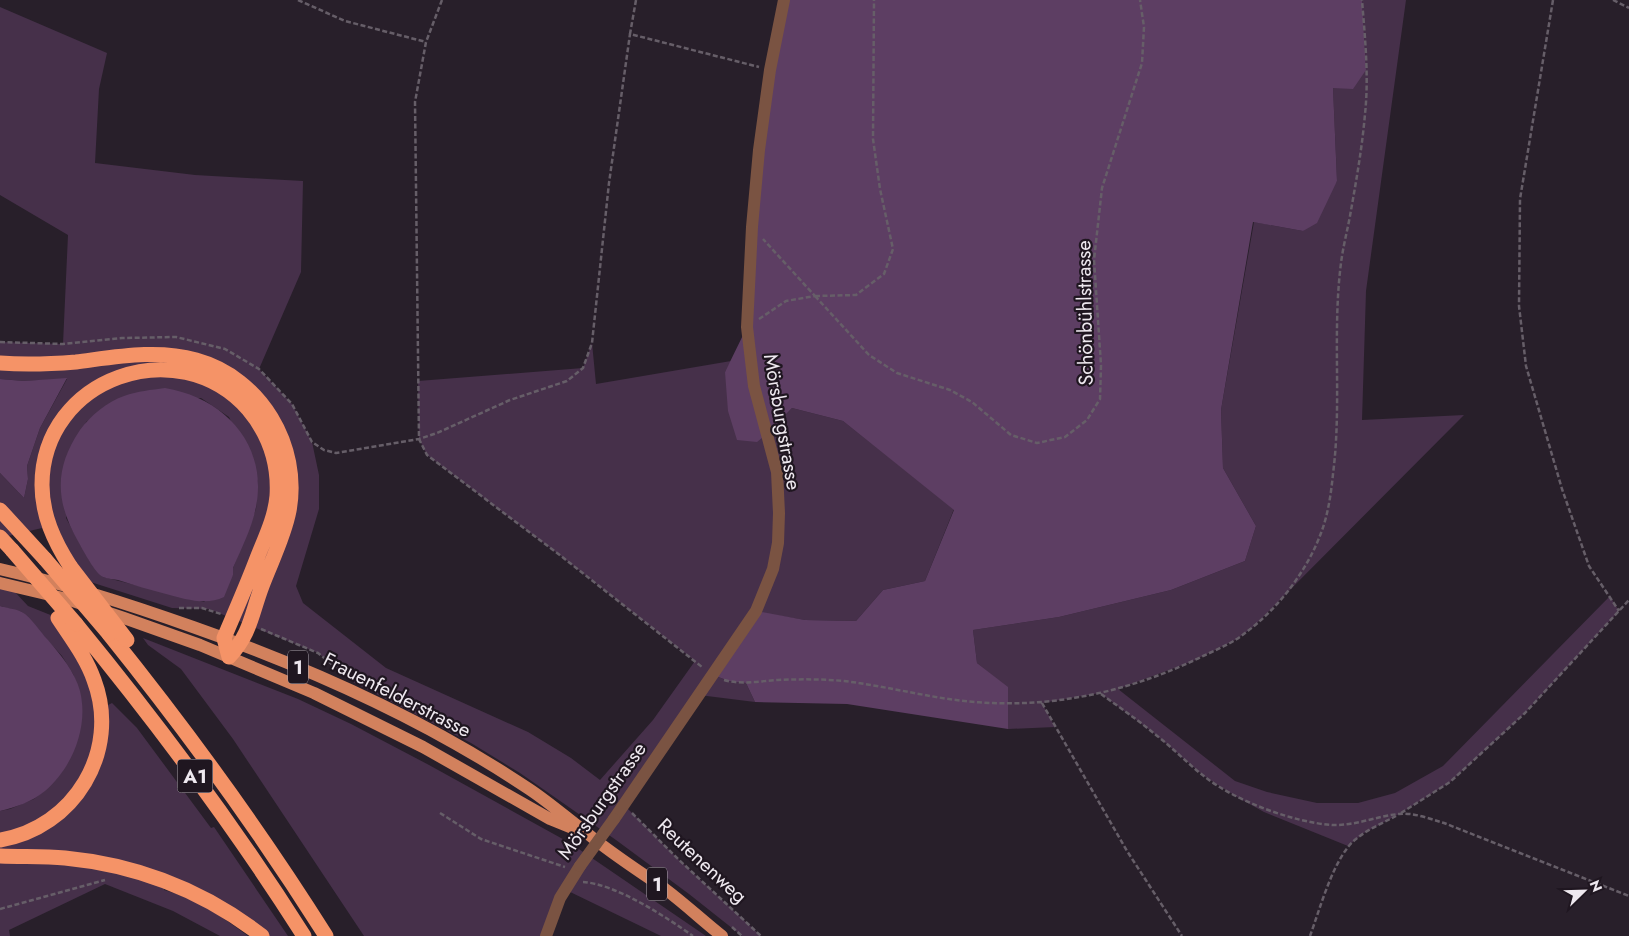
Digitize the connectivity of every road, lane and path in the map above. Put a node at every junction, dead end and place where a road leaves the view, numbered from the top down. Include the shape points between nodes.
1 (298, 0) edge
2 (442, 0) edge
3 (636, 0) edge
4 (784, 0) edge
5 (874, 0) edge
6 (1140, 0) edge
7 (1362, 0) edge
8 (1553, 0) edge
9 (1613, 0) edge
10 (1629, 8) edge
11 (630, 34) junction
12 (426, 42) junction
13 (770, 70) junction
14 (752, 227) junction
15 (815, 296) junction
16 (747, 327) junction
17 (0, 363) edge
18 (419, 439) junction
19 (0, 510) edge
20 (0, 538) edge
21 (12, 550) junction
22 (0, 569) edge
23 (0, 583) edge
24 (1629, 600) edge
25 (1619, 610) junction
26 (224, 638) junction
27 (241, 644) junction
28 (229, 658) junction
29 (712, 675) junction
30 (1100, 693) junction
31 (1042, 703) junction
32 (165, 704) junction
33 (624, 805) junction
34 (440, 813) dead end
35 (1401, 813) junction
36 (588, 835) junction
37 (0, 840) edge
38 (0, 856) edge
39 (578, 868) junction
40 (105, 880) dead end
41 (589, 882) dead end
42 (1629, 896) edge
43 (0, 909) edge
44 (262, 936) edge
45 (304, 936) edge
46 (326, 936) edge
47 (546, 936) edge
48 (693, 936) edge
49 (722, 936) edge
50 (761, 936) edge
51 (1182, 936) edge
52 (1310, 936) edge

1 - 12 path via 345,21
2 - 12 path
3 - 11 path
4 - 13 street, Mörsburgstrasse
5 - 15 path via 872,139 892,249 884,274 856,295
6 - 15 path, Schönbühlstrasse via 1144,27 1142,63 1102,188 1094,260 1100,399 1087,420 1065,437 1037,443 1012,435 972,402 950,390 897,372 869,355
7 - 30 path via 1366,113 1341,263 1335,453 1323,530 1287,592 1245,633 1180,667
8 - 25 path via 1520,199 1519,306 1526,366 1562,489 1589,566
9 - 10 path
11 - 13 path
11 - 18 path via 609,184 592,343 583,368 567,381 510,400
12 - 18 path via 415,102
13 - 14 street, Mörsburgstrasse
14 - 15 path, Schönbühlstrasse
14 - 16 street, Mörsburgstrasse
15 - 16 path via 786,302
16 - 29 street, Mörsburgstrasse via 754,386 776,472 778,543 773,570 756,612
17 - 27 highway via 44,364 136,355 172,356 196,360 221,370 257,398 284,444 291,490 286,523
18 - 29 path via 427,456
19 - 32 highway, A1, bridge via 109,634
20 - 21 highway, A1
21 - 37 highway, bridge via 82,654 94,680 102,716 102,734 93,769 83,788 62,811 32,830
21 - 45 highway, A1, bridge via 138,700 242,842
22 - 26 main road, Frauenfelderstrasse / 1 via 126,603
23 - 28 main road, Frauenfelderstrasse / 1 via 96,608
24 - 25 path
25 - 35 path via 1525,713 1450,782
26 - 27 main road, Frauenfelderstrasse / 1
26 - 28 highway
26 - 32 highway, bridge via 272,519 277,476 270,446 242,402 212,381 177,370 154,369 120,376 82,398 64,418 47,451 42,491 50,530 70,566 127,640
27 - 28 highway
27 - 36 main road, Frauenfelderstrasse / 1 via 350,689 448,739 557,808
28 - 36 main road, Frauenfelderstrasse / 1 via 314,693 407,739 550,819
29 - 31 path via 741,683 846,682 964,702
29 - 33 street, Mörsburgstrasse
30 - 31 path
30 - 35 path via 1204,776 1237,797 1290,816 1332,825
31 - 51 path via 1127,851
32 - 46 highway, A1 via 250,819
33 - 39 street, Mörsburgstrasse, bridge
33 - 50 path, Reutenenweg
34 - 39 path via 481,839
35 - 42 path via 1444,823
35 - 52 path via 1348,846 1336,867
36 - 49 main road, Frauenfelderstrasse / 1 via 667,891
38 - 44 highway via 79,860 149,874 210,901
39 - 47 street, Mörsburgstrasse via 560,898
40 - 43 path
41 - 48 path via 637,902

